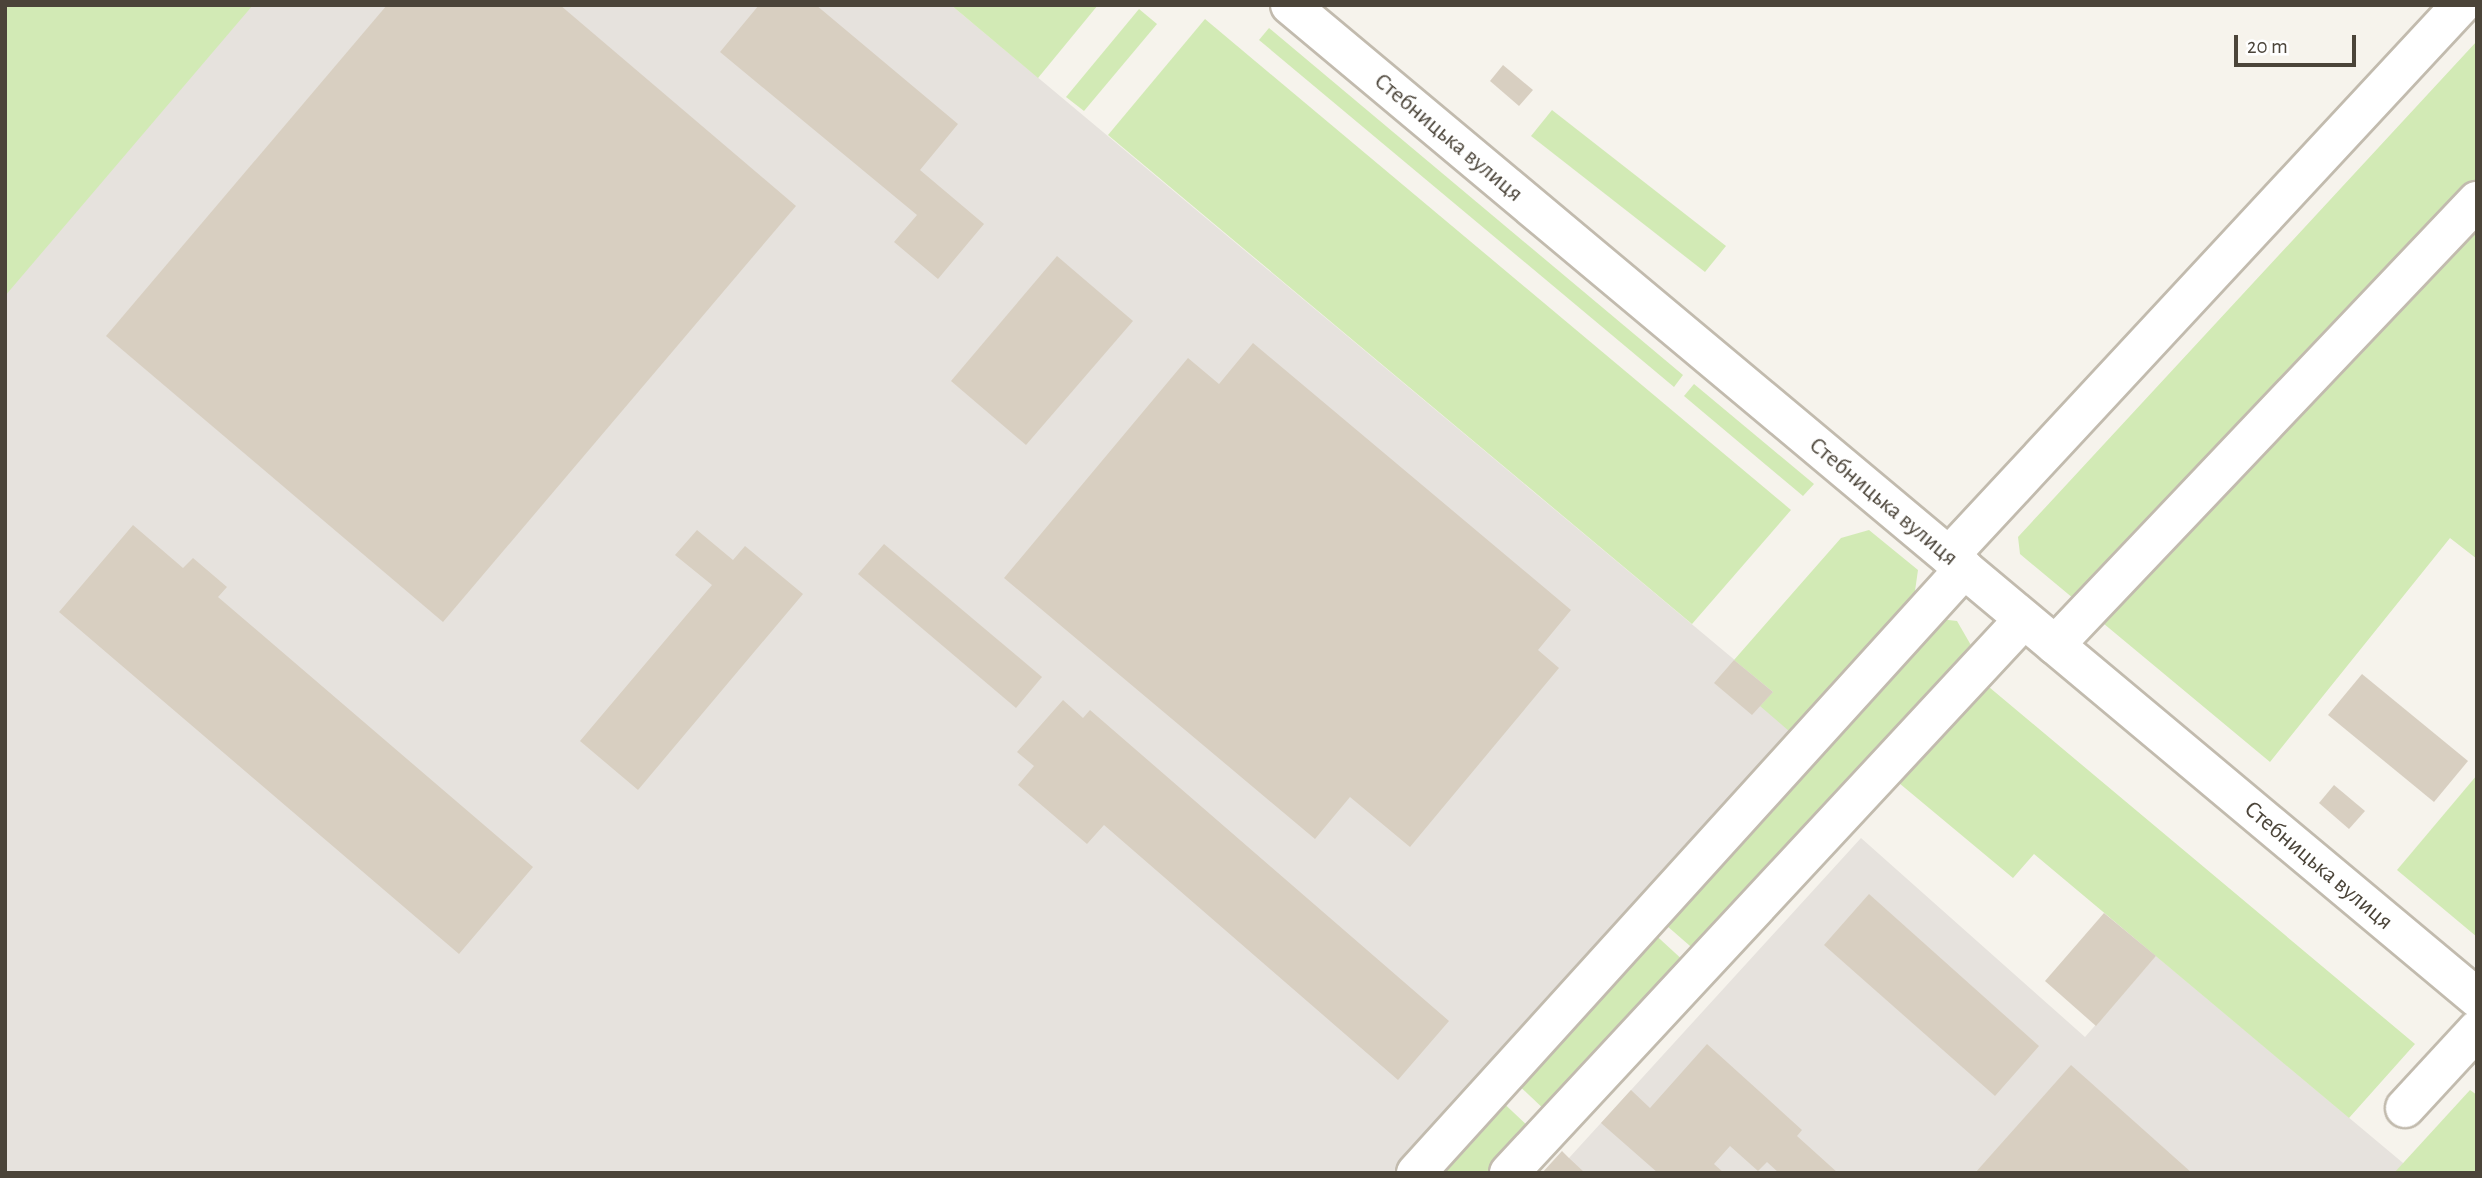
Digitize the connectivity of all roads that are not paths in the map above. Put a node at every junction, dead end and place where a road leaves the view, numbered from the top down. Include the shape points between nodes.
1 (1290, 5) edge
2 (2461, 5) edge
3 (2477, 201) edge
4 (1956, 563) junction
5 (2024, 619) junction
6 (2055, 645) junction
7 (2477, 998) edge
8 (2477, 1030) edge
9 (2405, 1108) dead end
10 (1416, 1173) edge
11 (1509, 1173) edge

1 - 4 street, Стебницька вулиця
2 - 4 street
3 - 6 street
4 - 5 street, Стебницька вулиця
4 - 10 street
5 - 6 street, Стебницька вулиця
5 - 11 street
6 - 7 street, Стебницька вулиця
8 - 9 street

